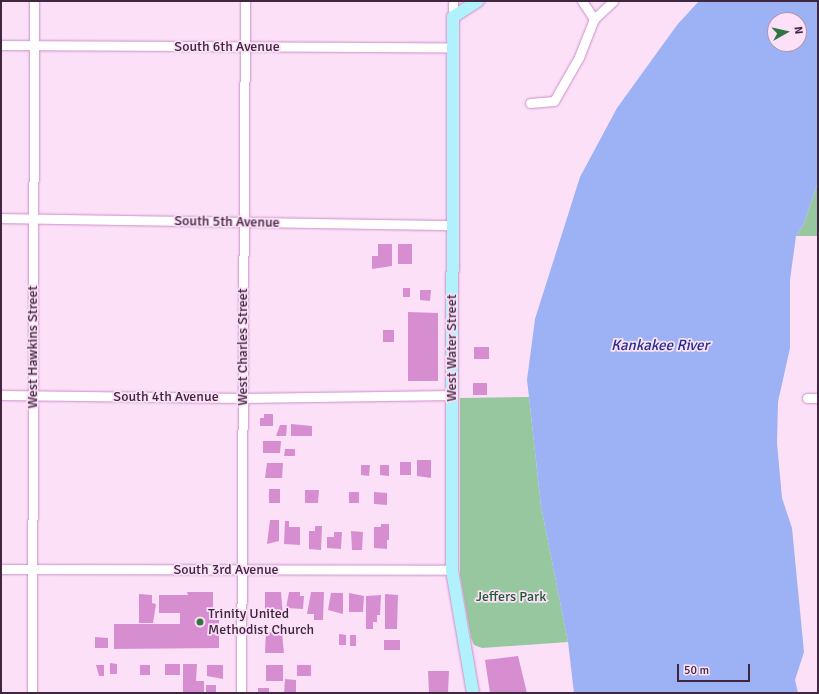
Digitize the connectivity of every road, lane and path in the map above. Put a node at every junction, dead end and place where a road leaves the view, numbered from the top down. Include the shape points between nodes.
1 (34, 1) edge
2 (245, 1) edge
3 (453, 1) edge
4 (478, 1) edge
5 (582, 1) edge
6 (613, 1) edge
7 (453, 17) junction
8 (594, 19) junction
9 (1, 45) edge
10 (34, 45) junction
11 (244, 47) junction
12 (453, 47) junction
13 (530, 103) dead end
14 (1, 218) edge
15 (33, 218) junction
16 (244, 223) junction
17 (453, 225) junction
18 (1, 395) edge
19 (452, 395) junction
20 (33, 396) junction
21 (243, 398) junction
22 (807, 398) dead end
23 (818, 398) edge
24 (1, 569) edge
25 (32, 569) junction
26 (452, 570) junction
27 (242, 571) junction
28 (32, 693) edge
29 (241, 693) edge
30 (473, 693) edge

1 - 10 street, West Hawkins Street
2 - 11 street, West Charles Street
3 - 7 street, West Water Street
4 - 7 main road
5 - 8 street
6 - 8 street
7 - 12 main road, West Water Street
8 - 13 street via 579,57 554,101
9 - 10 street, South 6th Avenue
10 - 11 street, South 6th Avenue
10 - 15 street, West Hawkins Street
11 - 12 street, South 6th Avenue
11 - 16 street, West Charles Street
12 - 17 main road, West Water Street
14 - 15 street, South 5th Avenue
15 - 16 street, South 5th Avenue
15 - 20 street, West Hawkins Street
16 - 17 street, South 5th Avenue
16 - 21 street, West Charles Street
17 - 19 main road, West Water Street
18 - 20 street, South 4th Avenue
19 - 21 street, South 4th Avenue
19 - 26 main road, West Water Street
20 - 21 street, South 4th Avenue
20 - 25 street, West Hawkins Street
21 - 27 street, West Charles Street
22 - 23 street
24 - 25 street, South 3rd Avenue
25 - 27 street, South 3rd Avenue
25 - 28 street, West Hawkins Street
26 - 27 street, South 3rd Avenue
26 - 30 main road, West Water Street
27 - 29 street, West Charles Street

